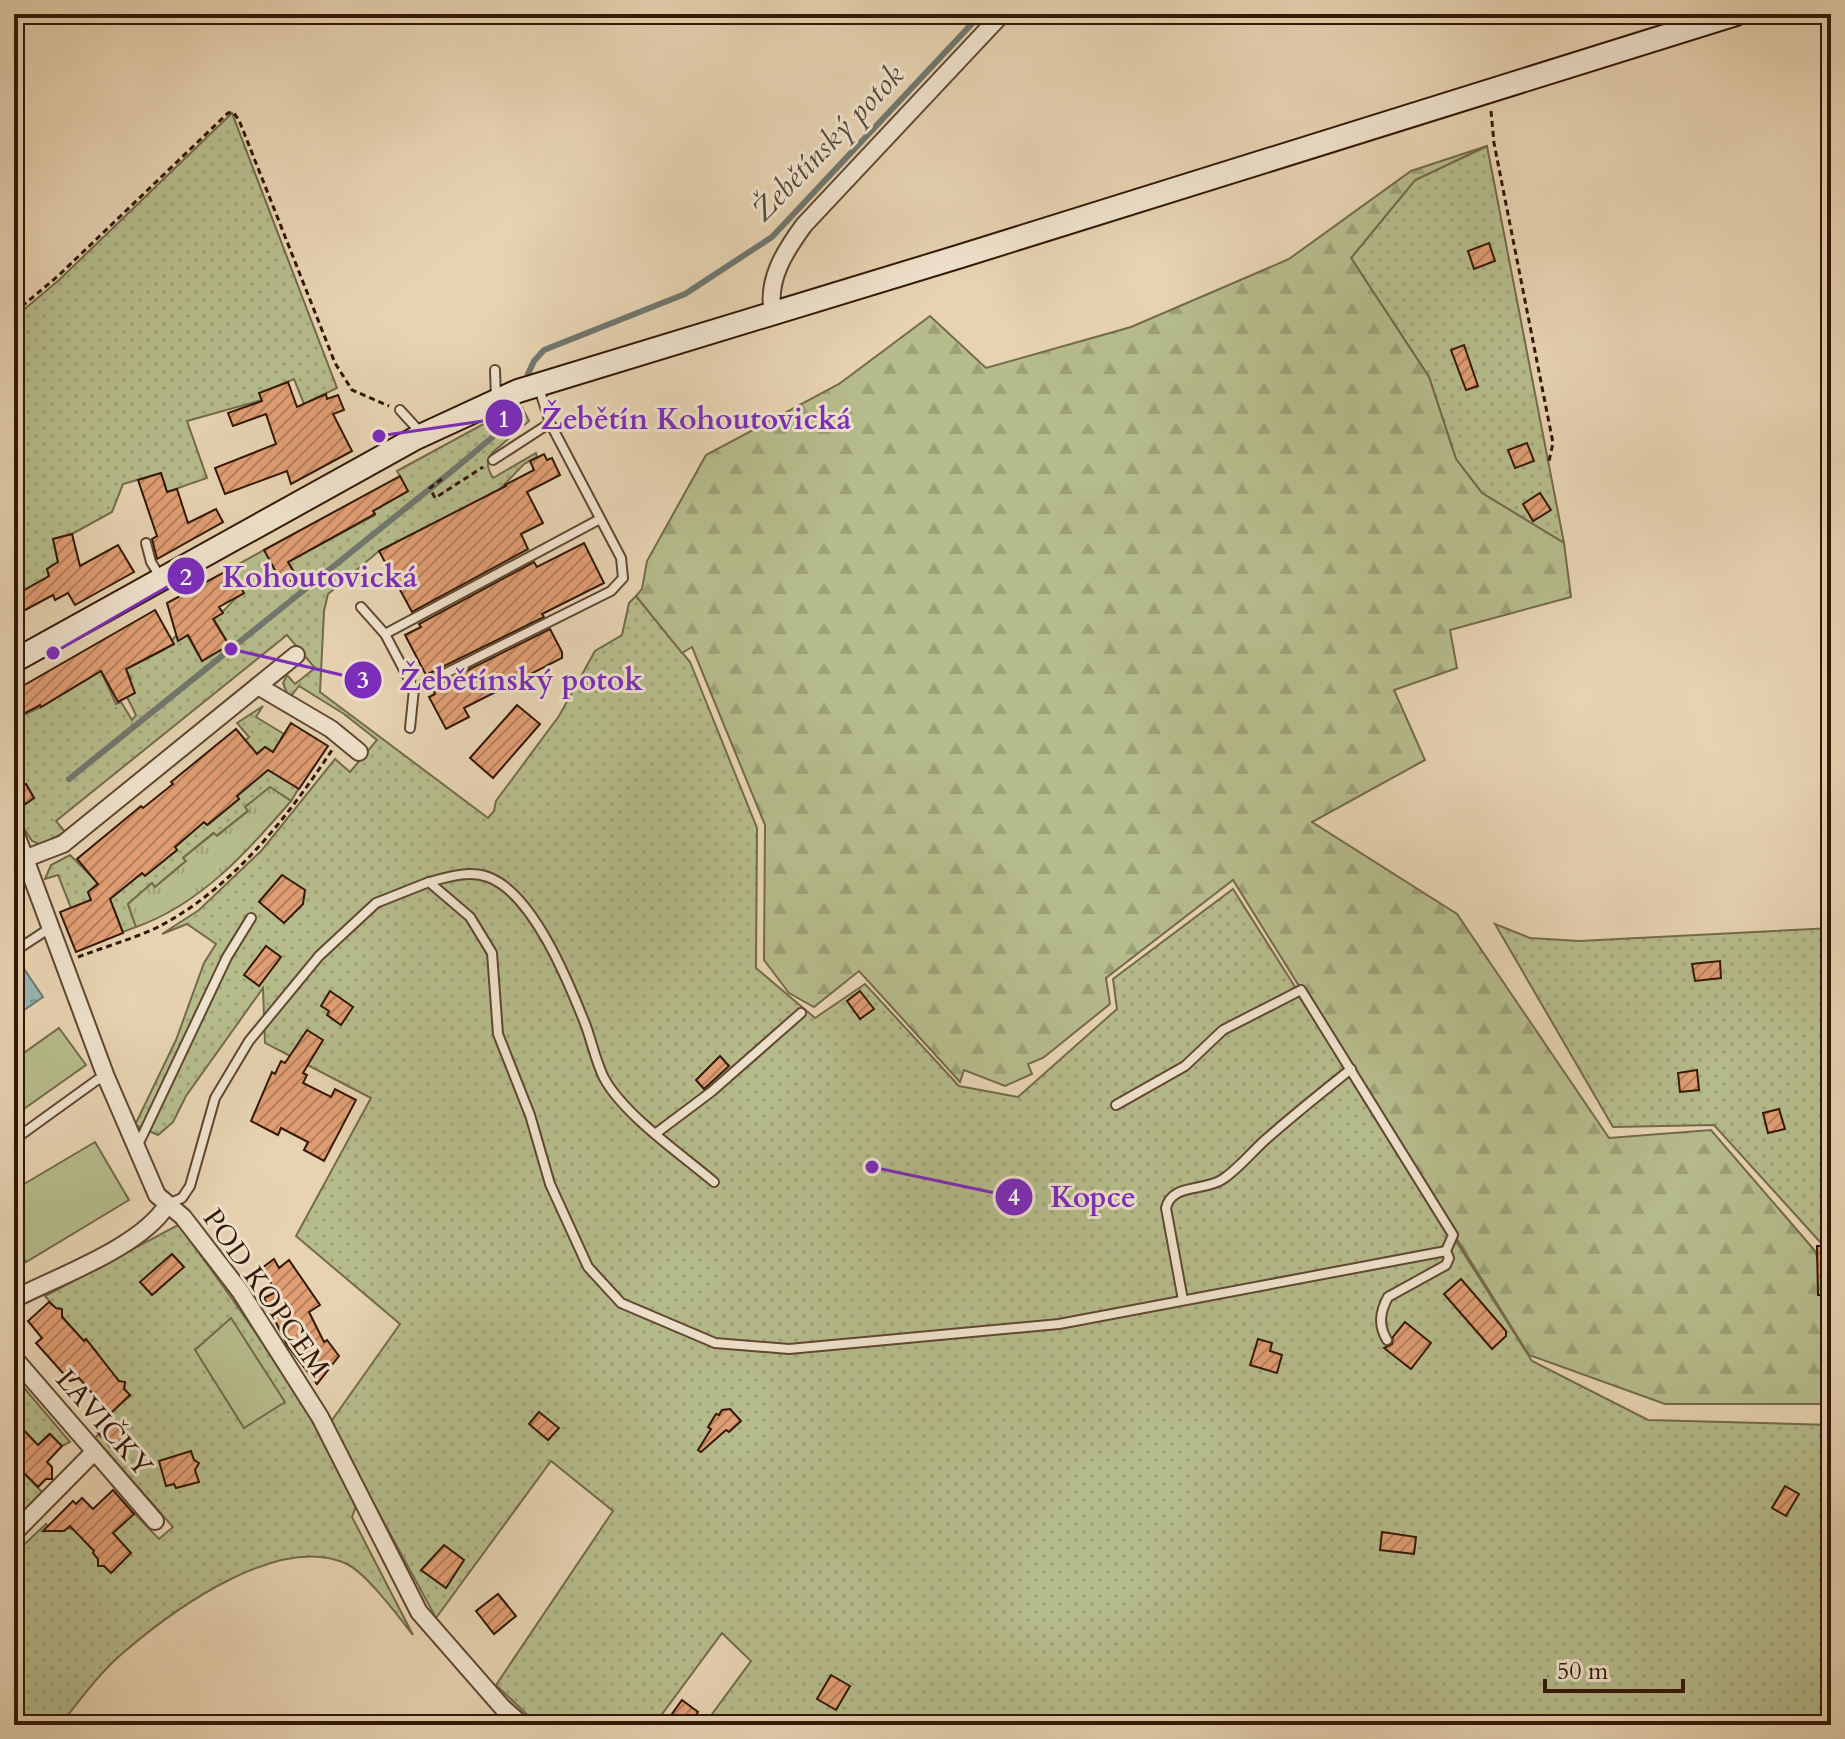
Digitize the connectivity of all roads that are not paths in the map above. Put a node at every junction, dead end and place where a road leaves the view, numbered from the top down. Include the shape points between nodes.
1 (1002, 14) edge
2 (1736, 14) edge
3 (773, 314) junction
4 (495, 370) dead end
5 (530, 386) junction
6 (496, 399) junction
7 (400, 410) road end
8 (550, 423) junction
9 (419, 437) junction
10 (493, 460) road end
11 (600, 519) junction
12 (146, 543) dead end
13 (161, 579) junction
14 (361, 607) dead end
15 (385, 634) junction
16 (296, 655) dead end
17 (14, 661) edge
18 (258, 686) junction
19 (414, 689) junction
20 (410, 728) dead end
21 (359, 752) dead end
22 (14, 829) edge
23 (19, 863) edge
24 (429, 882) junction
25 (251, 918) dead end
26 (50, 928) junction
27 (21, 947) dead end
28 (801, 1013) dead end
29 (1351, 1069) junction
30 (106, 1077) junction
31 (1116, 1105) dead end
32 (655, 1134) junction
33 (136, 1147) junction
34 (14, 1148) edge
35 (714, 1182) dead end
36 (167, 1205) junction
37 (1446, 1251) junction
38 (14, 1299) edge
39 (1183, 1300) junction
40 (1387, 1340) dead end
41 (14, 1358) edge
42 (94, 1452) junction
43 (155, 1521) dead end
44 (14, 1533) edge
45 (522, 1725) edge

1 - 3 street via 804,225 776,274
2 - 3 street
3 - 5 street
4 - 6 lane
5 - 6 street
5 - 8 lane
6 - 9 street
7 - 9 lane
8 - 10 lane
8 - 11 lane
9 - 13 street
11 - 15 lane
11 - 19 lane via 621,558 623,578 611,591
12 - 13 lane
13 - 17 street
14 - 15 lane
15 - 19 lane
16 - 18 street
18 - 21 street
18 - 23 street via 63,844
19 - 20 lane
22 - 23 street, POD KOPCEM
23 - 26 street, POD KOPCEM
24 - 32 lane via 456,874 486,875 520,899 545,937 605,1079
24 - 36 lane via 376,903 319,956 249,1041 215,1098 190,1186 182,1198
24 - 39 lane via 470,917 492,953 498,1034 550,1184 588,1267 621,1303 715,1343 789,1349 1059,1324
25 - 33 lane
26 - 27 lane
26 - 30 street, POD KOPCEM
28 - 32 lane
29 - 31 lane via 1301,990 1223,1030 1185,1066
29 - 37 lane via 1453,1235
29 - 39 lane via 1223,1179 1168,1198
30 - 33 street, POD KOPCEM
30 - 34 lane via 18,1137
32 - 35 lane
33 - 36 street, POD KOPCEM via 157,1195
36 - 38 street via 159,1219 131,1241
36 - 45 street, POD KOPCEM via 183,1217 240,1291 320,1417 419,1612
37 - 39 lane
37 - 40 lane via 1446,1265 1388,1297 1380,1318
41 - 42 street, LAVIČKY
42 - 43 street, LAVIČKY
42 - 44 street

